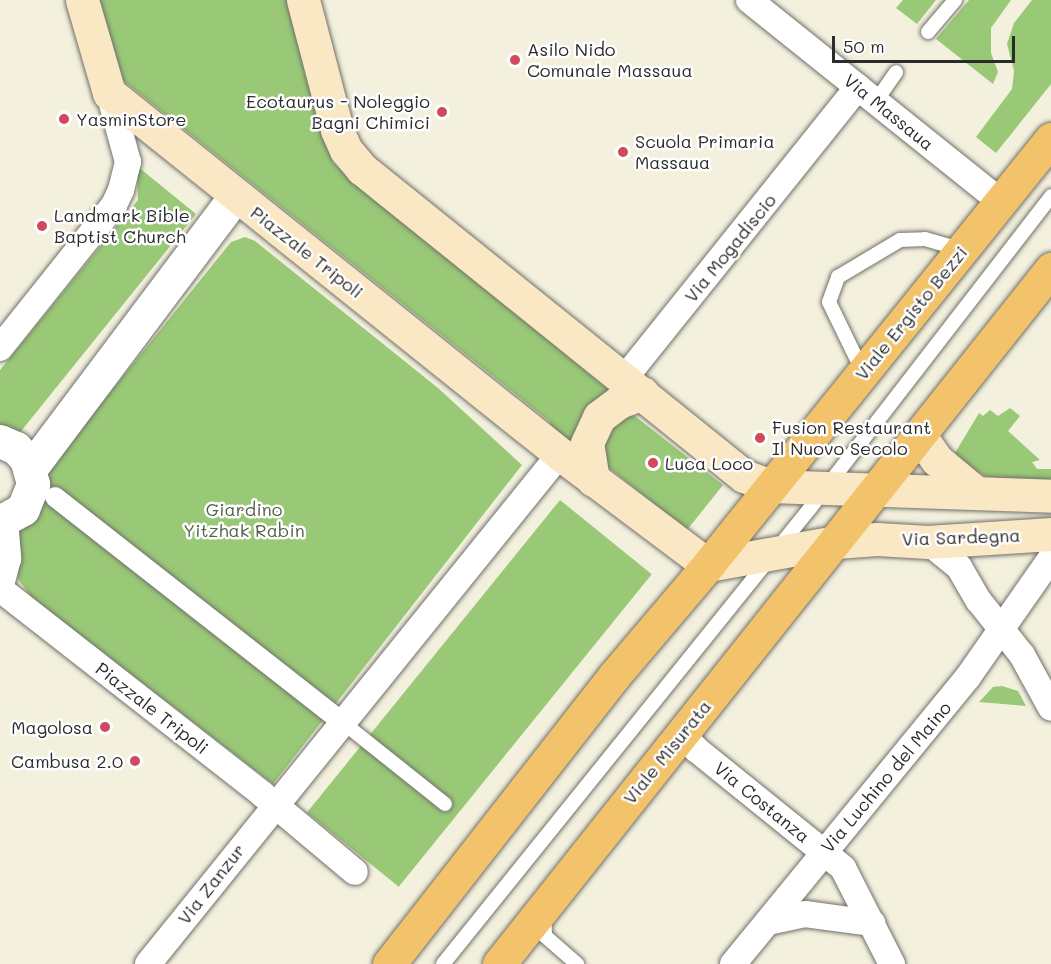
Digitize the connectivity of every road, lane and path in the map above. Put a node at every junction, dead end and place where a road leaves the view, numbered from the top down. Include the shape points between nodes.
1 (82, 0) edge
2 (303, 0) edge
3 (749, 0) edge
4 (955, 0) edge
5 (928, 32) dead end
6 (896, 72) dead end
7 (109, 93) junction
8 (867, 94) junction
9 (1051, 139) edge
10 (235, 196) junction
11 (1051, 196) edge
12 (1001, 202) junction
13 (963, 249) junction
14 (1051, 269) edge
15 (0, 348) edge
16 (863, 372) junction
17 (633, 386) junction
18 (920, 436) junction
19 (0, 441) edge
20 (560, 454) junction
21 (31, 468) junction
22 (593, 480) junction
23 (771, 486) junction
24 (825, 488) junction
25 (878, 489) junction
26 (975, 492) junction
27 (1051, 496) edge
28 (55, 497) dead end
29 (3, 522) edge
30 (1051, 534) edge
31 (836, 542) junction
32 (928, 542) junction
33 (772, 554) junction
34 (1051, 558) edge
35 (708, 565) junction
36 (0, 590) edge
37 (1002, 629) junction
38 (1051, 708) edge
39 (341, 721) junction
40 (682, 734) junction
41 (275, 804) junction
42 (445, 804) dead end
43 (824, 852) junction
44 (355, 872) dead end
45 (546, 904) junction
46 (768, 922) junction
47 (872, 923) junction
48 (148, 964) edge
49 (389, 964) edge
50 (443, 964) edge
51 (499, 964) edge
52 (577, 964) edge
53 (733, 964) edge
54 (892, 964) edge

1 - 7 main road
2 - 17 main road via 337,129 346,150 362,169
3 - 8 street, Via Massaua
4 - 5 lane
6 - 8 lane
7 - 10 main road
7 - 15 street via 128,162 121,190 114,205
8 - 12 street, Via Massaua
8 - 17 street, Via Mogadiscio
9 - 12 main road, Viale Ergisto Bezzi
10 - 20 main road, Piazzale Tripoli
10 - 21 street, Piazzale Tripoli
11 - 24 lane, Viale Ergisto Bezzi
12 - 13 main road, Viale Ergisto Bezzi
13 - 16 main road, Viale Ergisto Bezzi
13 - 16 lane via 926,239 900,240 838,277 829,302
14 - 18 main road
16 - 23 main road, Viale Ergisto Bezzi
17 - 22 main road via 599,417 587,443
17 - 23 main road via 744,476
18 - 25 main road
18 - 26 main road via 937,460
19 - 21 street via 20,451
20 - 22 main road, Piazzale Tripoli
20 - 39 street
21 - 29 street, Piazzale Tripoli via 29,500 20,513
22 - 35 main road, Piazzale Tripoli
23 - 24 main road
23 - 35 main road
24 - 25 main road
24 - 33 lane
25 - 26 main road
25 - 31 main road
26 - 27 main road
28 - 39 street
29 - 36 street, Piazzale Tripoli via 8,559
30 - 32 main road, Via Sardegna
31 - 32 main road, Via Sardegna
31 - 33 main road
31 - 40 main road, Viale Misurata
32 - 37 street via 960,567 979,601
33 - 35 main road
33 - 50 lane
34 - 37 street, Via Luchino del Maino
35 - 49 main road via 614,676
36 - 41 street, Piazzale Tripoli
37 - 38 street via 1022,655
37 - 43 street, Via Luchino del Maino via 851,824
39 - 41 street
39 - 42 lane
40 - 43 street, Via Costanza
40 - 45 main road, Viale Misurata
41 - 44 street, Piazzale Tripoli
41 - 48 street, Via Zanzur
43 - 46 street, Via Luchino del Maino
43 - 47 street, Via Costanza via 843,868
45 - 51 main road, Viale Misurata
45 - 52 lane via 545,936
46 - 47 street via 806,914
46 - 53 street, Via Luchino del Maino
47 - 54 street, Via Costanza

